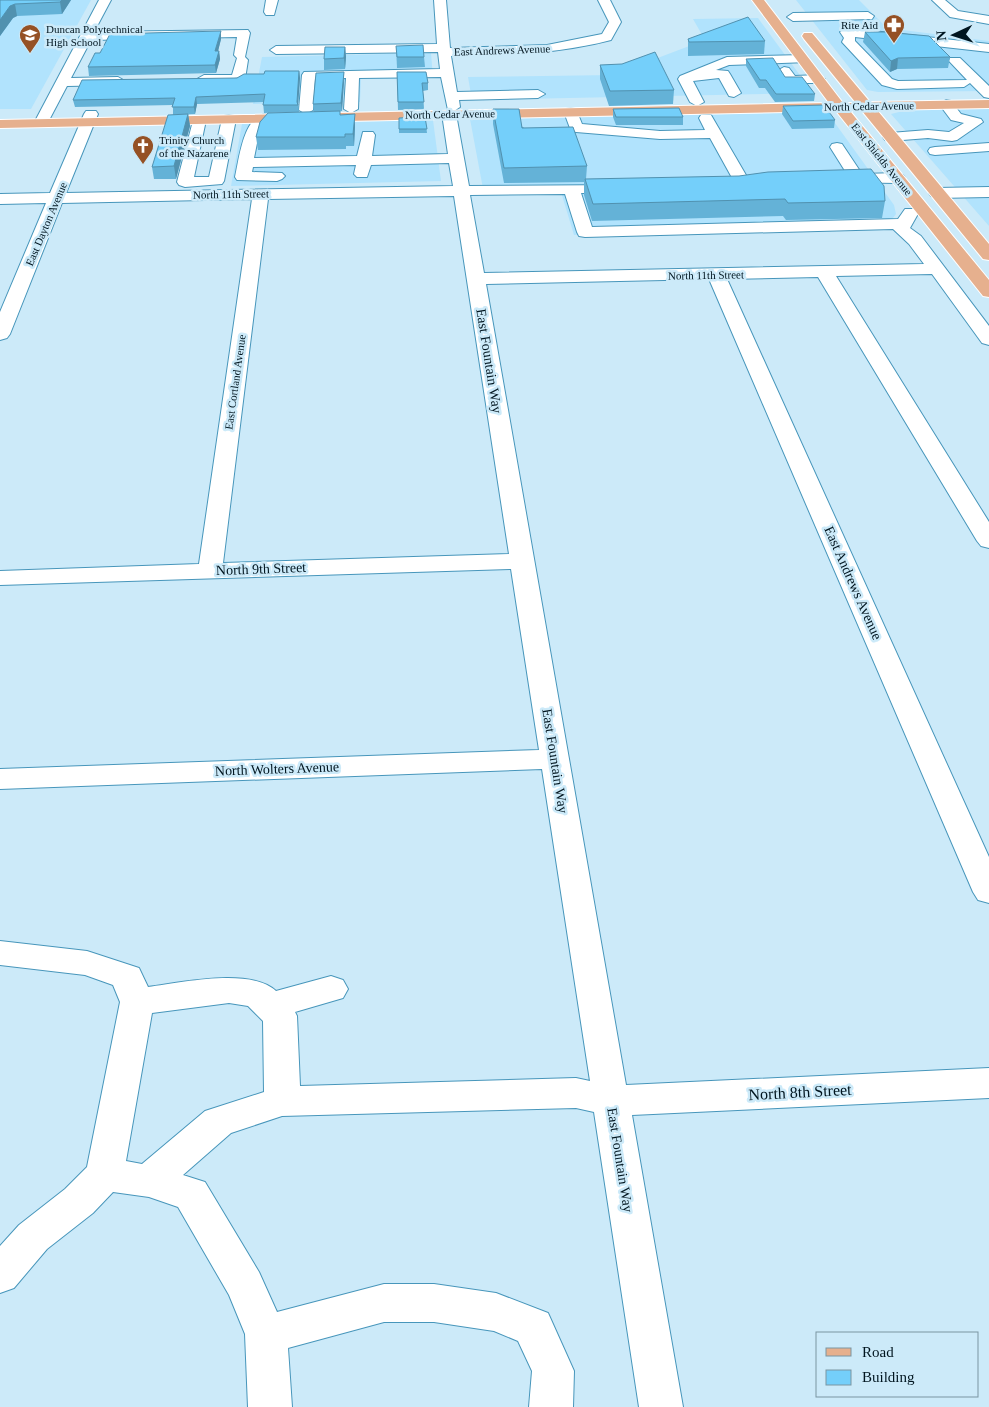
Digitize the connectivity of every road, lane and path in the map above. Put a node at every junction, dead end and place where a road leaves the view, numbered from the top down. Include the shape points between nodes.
1 (105, 0) edge
2 (440, 0) edge
3 (604, 0) edge
4 (758, 0) edge
5 (767, 0) edge
6 (938, 0) edge
7 (807, 6) dead end
8 (789, 13) junction
9 (868, 16) dead end
10 (989, 20) edge
11 (802, 29) junction
12 (846, 32) junction
13 (86, 36) junction
14 (789, 41) junction
15 (936, 42) junction
16 (989, 48) edge
17 (276, 50) dead end
18 (444, 50) junction
19 (803, 60) junction
20 (448, 73) junction
21 (354, 74) junction
22 (723, 74) junction
23 (838, 74) junction
24 (878, 74) junction
25 (695, 75) junction
26 (962, 77) junction
27 (190, 80) edge
28 (131, 81) edge
29 (62, 82) junction
30 (791, 82) junction
31 (538, 91) junction
32 (734, 93) dead end
33 (828, 93) junction
34 (985, 93) edge
35 (451, 101) junction
36 (231, 102) junction
37 (861, 102) junction
38 (946, 104) junction
39 (699, 106) junction
40 (351, 109) junction
41 (306, 110) junction
42 (571, 112) junction
43 (0, 116) edge
44 (956, 117) junction
45 (90, 118) junction
46 (266, 118) junction
47 (43, 119) junction
48 (200, 120) junction
49 (0, 124) edge
50 (367, 127) junction
51 (715, 134) junction
52 (928, 134) junction
53 (890, 137) junction
54 (871, 146) junction
55 (989, 147) edge
56 (943, 150) junction
57 (903, 152) junction
58 (362, 167) junction
59 (459, 173) junction
60 (897, 178) junction
61 (858, 179) junction
62 (829, 180) edge
63 (761, 182) edge
64 (640, 188) edge
65 (572, 189) junction
66 (989, 192) edge
67 (261, 193) junction
68 (937, 193) junction
69 (57, 198) junction
70 (0, 199) edge
71 (917, 203) junction
72 (904, 224) junction
73 (934, 224) junction
74 (989, 255) edge
75 (936, 269) junction
76 (824, 272) junction
77 (716, 275) junction
78 (989, 275) edge
79 (476, 279) junction
80 (989, 292) edge
81 (0, 334) edge
82 (989, 339) edge
83 (989, 541) edge
84 (522, 561) junction
85 (210, 571) junction
86 (0, 578) edge
87 (555, 759) junction
88 (0, 779) edge
89 (989, 892) edge
90 (0, 953) edge
91 (332, 988) dead end
92 (138, 1002) junction
93 (270, 1006) junction
94 (989, 1083) edge
95 (611, 1101) junction
96 (282, 1102) junction
97 (105, 1174) junction
98 (149, 1181) junction
99 (0, 1275) edge
100 (266, 1334) junction
101 (270, 1407) edge
102 (551, 1407) edge
103 (661, 1407) edge

1 - 13 street
2 - 18 street, East Fountain Way
3 - 18 street, East Andrews Avenue via 615,22 607,38 550,50
4 - 14 main road, East Shields Avenue
5 - 11 main road via 786,23
6 - 10 street via 954,14
7 - 8 street via 811,10 809,12
8 - 9 street
8 - 11 main road, East Shields Avenue
11 - 12 street
11 - 23 main road, East Shields Avenue
12 - 15 street
12 - 24 street via 850,38 848,42
13 - 27 street via 244,33 238,79
13 - 29 street
14 - 19 main road, East Shields Avenue
14 - 30 street via 770,44
15 - 16 street
15 - 26 street
17 - 18 street
18 - 20 street, East Fountain Way
19 - 30 street
19 - 33 main road, East Shields Avenue
20 - 21 street
20 - 35 street, East Fountain Way
21 - 40 street
21 - 41 street via 309,74
22 - 25 street
22 - 30 street via 734,72
22 - 32 street
23 - 24 street
23 - 37 main road, East Shields Avenue
24 - 26 street
25 - 30 street via 727,61
25 - 39 street via 685,80
26 - 34 street
28 - 29 street
29 - 47 street
30 - 33 main road, North Cedar Avenue
30 - 33 street
30 - 39 main road, North Cedar Avenue
31 - 35 street
31 - 35 main road, North Cedar Avenue via 528,108 464,110
31 - 39 main road, North Cedar Avenue
33 - 37 main road, North Cedar Avenue
33 - 39 main road, North Cedar Avenue
33 - 54 main road, East Shields Avenue
34 - 37 main road, North Cedar Avenue
34 - 38 main road, North Cedar Avenue
35 - 40 main road, North Cedar Avenue
35 - 42 main road, North Cedar Avenue
35 - 50 main road, North Cedar Avenue
35 - 59 street, East Fountain Way
36 - 41 main road, North Cedar Avenue
36 - 45 main road, North Cedar Avenue
36 - 46 main road, North Cedar Avenue
36 - 48 main road, North Cedar Avenue
36 - 48 street via 216,181 185,182
37 - 38 main road, North Cedar Avenue
37 - 53 main road, East Shields Avenue
38 - 44 street
39 - 42 main road, North Cedar Avenue
39 - 51 street
40 - 41 main road, North Cedar Avenue
42 - 51 street via 576,128 660,135
43 - 47 main road, North Cedar Avenue
44 - 52 street via 931,114 913,121 914,127
44 - 52 street via 976,122 952,137
45 - 47 main road, North Cedar Avenue
45 - 48 main road, North Cedar Avenue
45 - 69 street, East Dayton Avenue via 57,178
46 - 50 main road, North Cedar Avenue
46 - 58 street via 252,132 244,177
47 - 49 main road, North Cedar Avenue
50 - 58 street
51 - 63 street via 735,184
52 - 53 street
52 - 56 street
53 - 57 main road, East Shields Avenue
54 - 60 main road, East Shields Avenue
54 - 61 street via 837,147
55 - 56 street
56 - 57 street
57 - 68 main road, East Shields Avenue
58 - 59 street
59 - 65 street
59 - 67 street, North 11th Street
59 - 79 street, East Fountain Way
60 - 61 street
60 - 68 main road via 911,180 922,189
60 - 71 main road, East Shields Avenue
61 - 62 street
64 - 65 street
65 - 72 street via 585,232
66 - 68 street
67 - 69 street, North 11th Street
67 - 85 street, East Cortland Avenue
68 - 74 main road, East Shields Avenue
69 - 70 street, North 11th Street
69 - 81 street, East Dayton Avenue
71 - 72 street
71 - 73 main road, East Shields Avenue
72 - 75 street via 902,230 915,240
73 - 78 main road via 970,252
73 - 80 main road, East Shields Avenue
75 - 76 street, North 11th Street
75 - 82 street
76 - 77 street, North 11th Street
76 - 83 street
77 - 79 street, North 11th Street
77 - 89 street, East Andrews Avenue
79 - 84 street, East Fountain Way
84 - 85 street, North 9th Street
84 - 87 street, East Fountain Way
85 - 86 street, North 9th Street
87 - 88 street, North Wolters Avenue
87 - 95 street, East Fountain Way
90 - 92 street via 87,963 127,977
91 - 93 street
92 - 93 street via 229,990 258,995
92 - 97 street
93 - 96 street via 280,1016
94 - 95 street, North 8th Street
95 - 96 street, North 8th Street via 576,1093
95 - 103 street, East Fountain Way
96 - 98 street, North 8th Street via 218,1122
97 - 98 street
97 - 99 street via 80,1201 32,1237
98 - 100 street via 191,1194 245,1285
100 - 101 street
100 - 102 street via 384,1303 434,1303 496,1312 533,1327 553,1371

